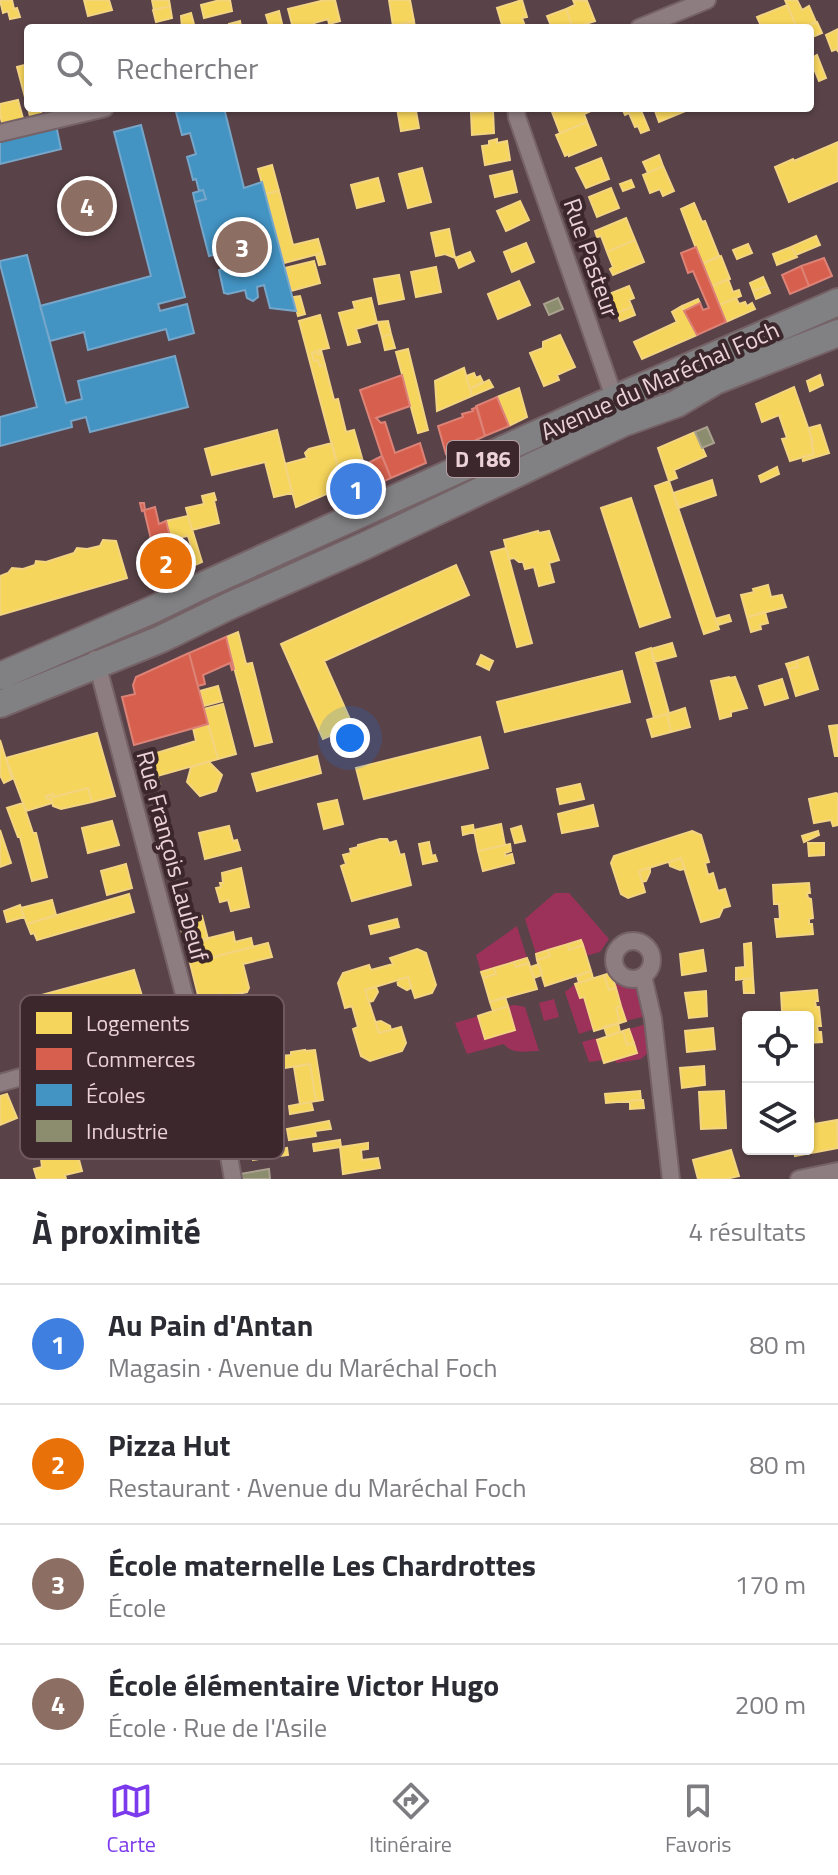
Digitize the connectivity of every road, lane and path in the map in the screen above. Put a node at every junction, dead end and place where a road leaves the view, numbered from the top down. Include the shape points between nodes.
1 (704, 1) edge
2 (649, 24) edge
3 (88, 112) edge
4 (516, 112) edge
5 (0, 133) edge
6 (838, 302) edge
7 (838, 333) edge
8 (619, 411) junction
9 (86, 639) junction
10 (97, 665) junction
11 (0, 676) edge
12 (0, 704) edge
13 (643, 976) dead end
14 (184, 995) edge
15 (20, 1077) edge
16 (0, 1083) edge
17 (229, 1159) edge
18 (838, 1171) edge
19 (233, 1179) edge
20 (671, 1179) edge
21 (799, 1179) edge

1 - 2 street
3 - 5 street
4 - 8 street, Rue Pasteur
6 - 8 main road, Avenue du Maréchal Foch / D 186
7 - 8 main road, Avenue du Maréchal Foch / D 186 via 715,381 676,404
8 - 9 main road, Avenue du Maréchal Foch / D 186
8 - 10 main road, Avenue du Maréchal Foch / D 186 via 350,552
9 - 10 street, Rue François Laubeuf
9 - 11 main road, Avenue du Maréchal Foch / D 186
10 - 12 main road, Avenue du Maréchal Foch / D 186
10 - 14 street, Rue François Laubeuf
13 - 20 street via 653,1019
15 - 16 street
17 - 19 street, Rue François Laubeuf
18 - 21 street

